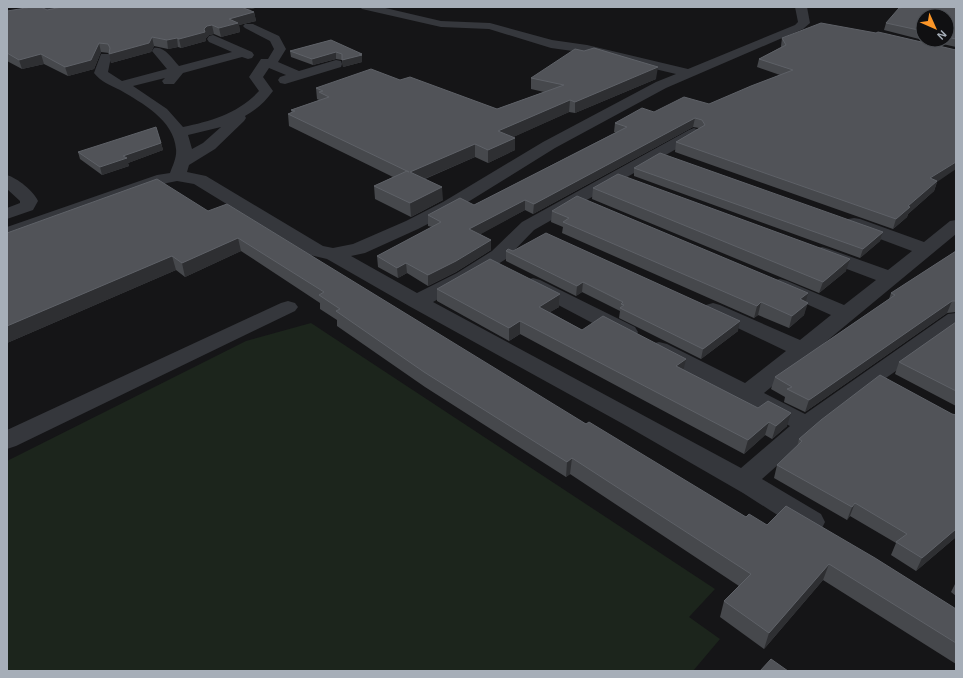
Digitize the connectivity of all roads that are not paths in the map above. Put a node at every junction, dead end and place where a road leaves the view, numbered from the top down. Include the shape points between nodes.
1 (58, 7) edge
2 (366, 7) edge
3 (801, 7) edge
4 (7, 16) edge
5 (249, 26) edge
6 (213, 39) edge
7 (158, 51) edge
8 (243, 53) junction
9 (105, 57) edge
10 (269, 63) junction
11 (336, 64) edge
12 (176, 71) junction
13 (689, 73) junction
14 (298, 76) junction
15 (122, 86) junction
16 (266, 91) junction
17 (149, 102) junction
18 (247, 110) junction
19 (694, 132) edge
20 (179, 133) junction
21 (658, 153) junction
22 (681, 161) edge
23 (180, 169) junction
24 (617, 177) junction
25 (7, 180) edge
26 (640, 185) edge
27 (576, 200) junction
28 (598, 209) edge
29 (7, 214) edge
30 (837, 217) edge
31 (528, 226) junction
32 (955, 227) edge
33 (7, 234) edge
34 (550, 236) edge
35 (809, 248) edge
36 (926, 249) junction
37 (333, 254) junction
38 (489, 261) junction
39 (890, 278) junction
40 (766, 280) edge
41 (695, 301) edge
42 (416, 302) junction
43 (288, 307) dead end
44 (847, 314) junction
45 (956, 319) edge
46 (803, 350) junction
47 (876, 375) junction
48 (896, 386) edge
49 (747, 394) junction
50 (807, 425) junction
51 (7, 440) edge
52 (744, 480) junction
53 (830, 534) edge

1 - 4 street
2 - 13 street via 441,24 490,26 551,44 587,49
3 - 13 street via 811,24
5 - 10 street via 275,39 280,49
6 - 8 street
7 - 12 street
8 - 10 street
8 - 12 street
9 - 15 street via 102,72 106,78
10 - 14 street
10 - 16 street via 256,77
11 - 14 street
12 - 15 street
12 - 17 street via 174,77
13 - 37 street via 549,144 449,206 412,225 358,249
14 - 16 street
15 - 17 street
16 - 18 street
17 - 20 street via 170,120
18 - 20 street via 219,122
18 - 23 street
19 - 21 street
20 - 23 street via 184,148
21 - 22 street
21 - 24 street
23 - 33 street
23 - 37 street via 304,244 317,251
24 - 26 street
24 - 27 street
25 - 29 street via 29,201 27,206
27 - 28 street
27 - 31 street
30 - 36 street
31 - 34 street
31 - 38 street
32 - 36 street
35 - 39 street
36 - 39 street
37 - 42 street
38 - 42 street
38 - 49 street
39 - 44 street
40 - 44 street
41 - 46 street
42 - 52 street
43 - 51 street
44 - 46 street
45 - 47 street
46 - 49 street
47 - 48 street
47 - 50 street
49 - 50 street
50 - 52 street
52 - 53 street

